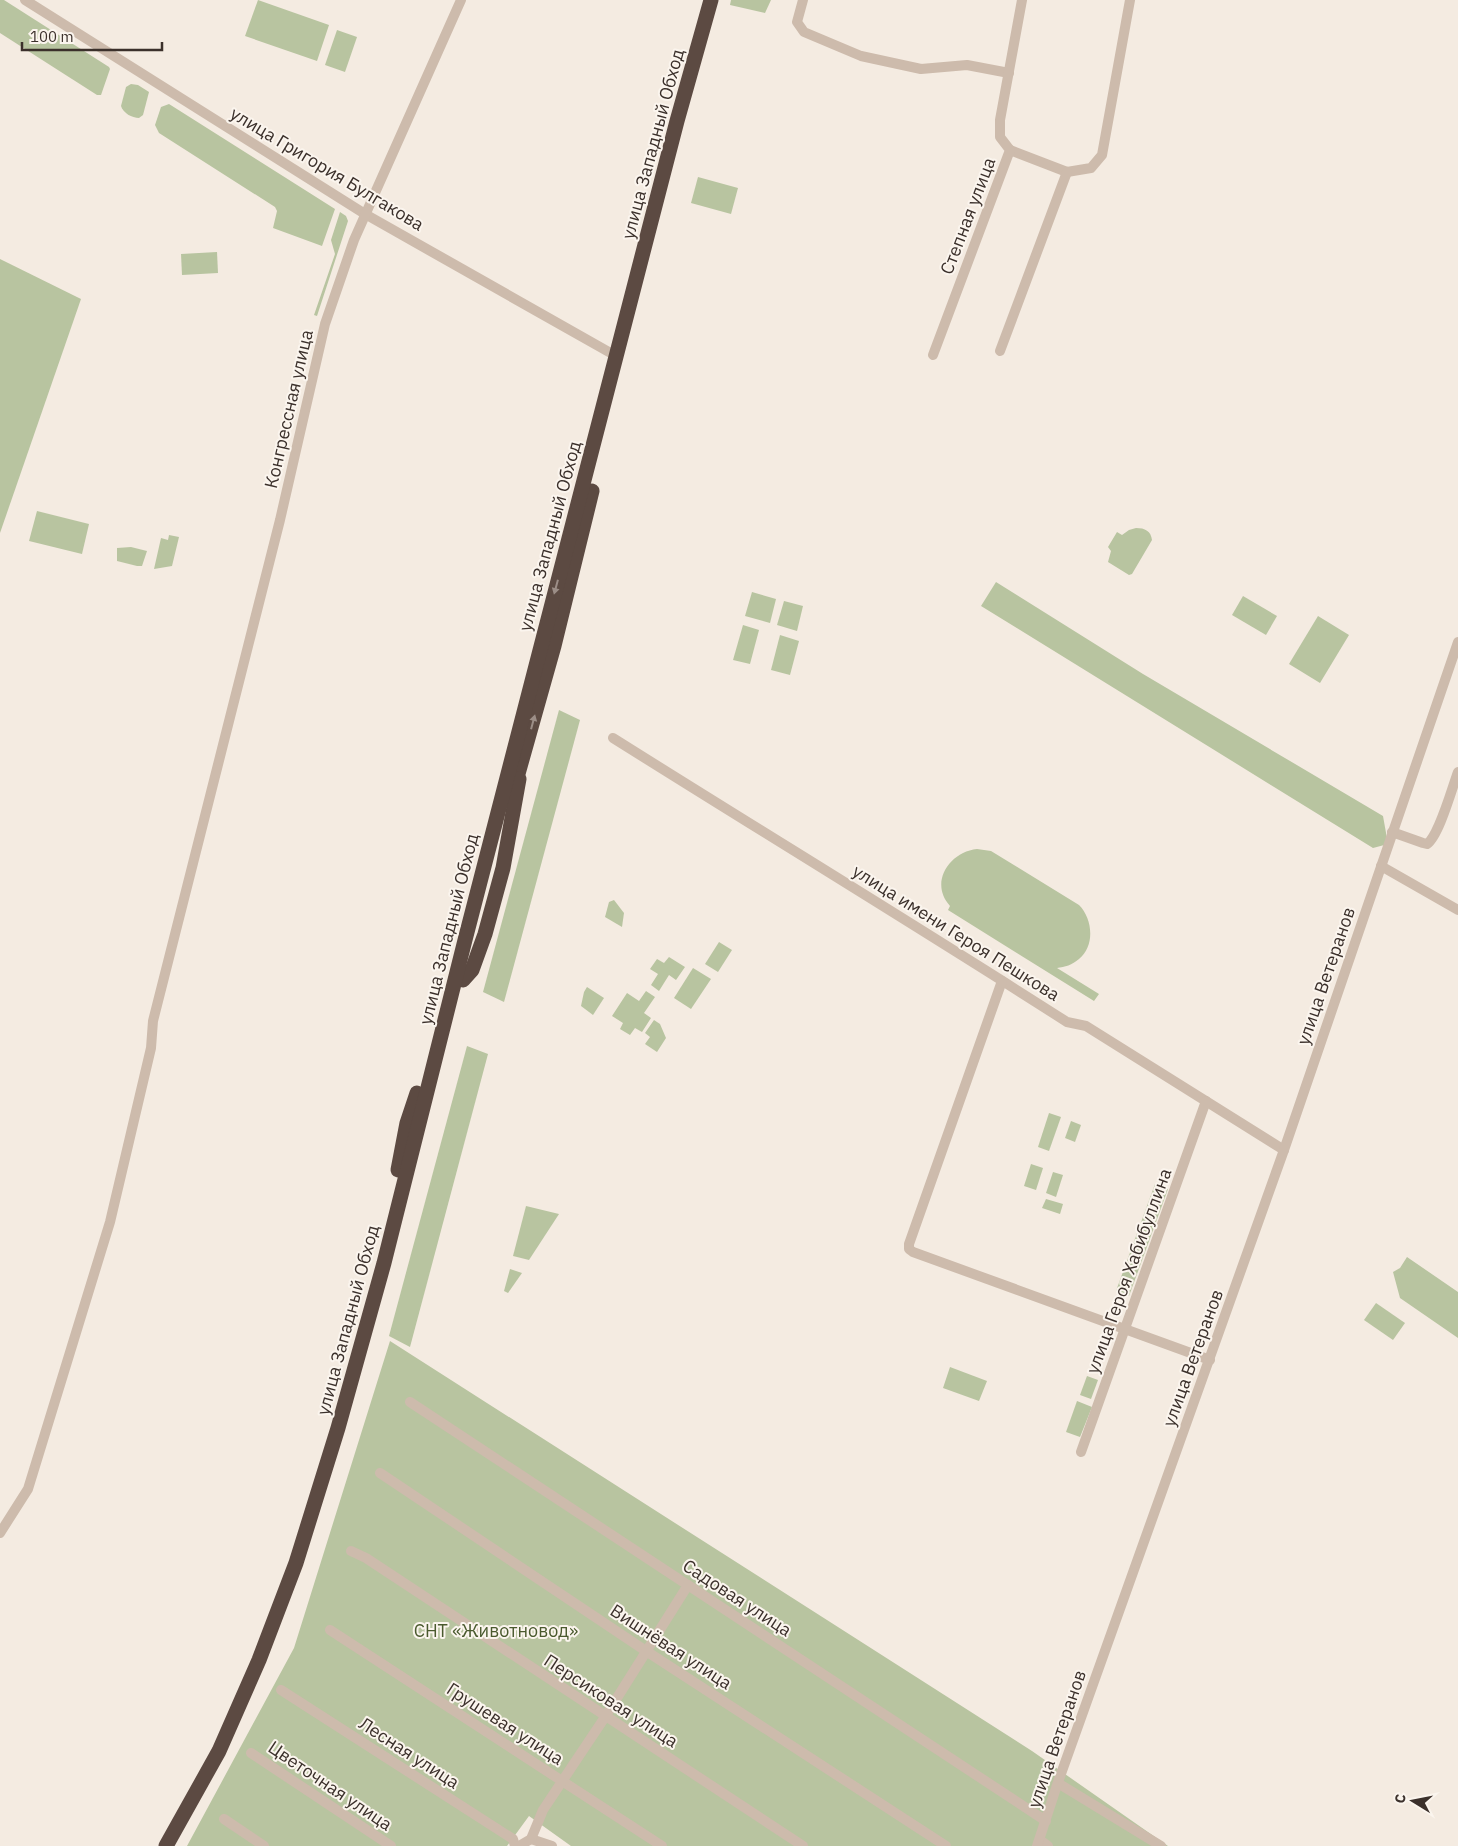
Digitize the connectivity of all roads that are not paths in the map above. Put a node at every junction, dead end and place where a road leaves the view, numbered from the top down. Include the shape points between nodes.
1 (25, 0) edge
2 (461, 0) edge
3 (711, 0) edge
4 (722, 0) edge
5 (803, 0) edge
6 (1022, 0) edge
7 (1130, 0) edge
8 (1009, 73) junction
9 (1010, 150) junction
10 (1067, 172) junction
11 (365, 214) junction
12 (1000, 351) dead end
13 (933, 355) dead end
14 (616, 356) junction
15 (1458, 642) edge
16 (1458, 654) edge
17 (613, 738) dead end
18 (1458, 772) edge
19 (1395, 833) junction
20 (1383, 867) junction
21 (1458, 910) edge
22 (1002, 981) junction
23 (1206, 1101) junction
24 (1284, 1150) junction
25 (1126, 1329) junction
26 (1210, 1360) junction
27 (410, 1402) dead end
28 (1080, 1452) dead end
29 (380, 1473) dead end
30 (0, 1533) edge
31 (351, 1551) dead end
32 (688, 1585) junction
33 (330, 1630) dead end
34 (646, 1651) junction
35 (281, 1690) dead end
36 (605, 1717) junction
37 (251, 1753) dead end
38 (562, 1780) junction
39 (1060, 1785) junction
40 (224, 1819) dead end
41 (1046, 1821) junction
42 (531, 1839) junction
43 (1042, 1844) edge
44 (166, 1846) edge
45 (177, 1846) edge
46 (264, 1846) edge
47 (390, 1846) edge
48 (517, 1846) edge
49 (552, 1846) edge
50 (662, 1846) edge
51 (802, 1846) edge
52 (946, 1846) edge
53 (1161, 1846) edge

1 - 11 street, улица Григория Булгакова
2 - 11 street, Конгрессная улица
3 - 14 highway, улица Западный Обход
45 -> 4 highway, улица Западный Обход via 237,1736 266,1663 302,1565 378,1309 505,819 554,646 672,167
5 - 8 street via 797,22 804,32 861,56 921,69 967,66
6 - 8 street, Степная улица
7 - 10 street via 1102,154 1091,168
8 - 9 street, Степная улица via 1000,137
9 - 10 street
9 - 13 street, Степная улица
10 - 12 street
11 - 14 street, улица Григория Булгакова
11 - 30 street, Конгрессная улица via 325,324 280,520 153,1021 150,1048 110,1222 28,1489
14 -> 44 highway, улица Западный Обход via 338,1428 296,1563 259,1660 219,1751
15 - 19 street, улица Ветеранов
16 - 19 street, улица Ветеранов
17 - 22 street, улица имени Героя Пешкова
18 - 19 street via 1431,842 1423,843
19 - 20 street, улица Ветеранов
20 - 21 street
20 - 24 street, улица Ветеранов
20 - 39 street, улица Ветеранов via 1215,1360
22 - 23 street, улица имени Героя Пешкова via 1068,1022 1086,1026
22 - 25 street via 910,1248 913,1252
23 - 24 street, улица имени Героя Пешкова
23 - 25 street, улица Героя Хабибуллина
24 - 26 street, улица Ветеранов
25 - 26 street
25 - 28 street, улица Героя Хабибуллина
26 - 41 street, улица Ветеранов
27 - 32 street, Садовая улица
29 - 34 street, Вишнёвая улица
31 - 36 street, Персиковая улица
32 - 34 street
32 - 41 street, Садовая улица
33 - 38 street, Грушевая улица
34 - 36 street
34 - 52 street, Вишнёвая улица
35 - 48 street, Лесная улица via 513,1838
36 - 38 street
36 - 51 street, Персиковая улица
37 - 47 street, Цветочная улица
38 - 42 street via 543,1810
38 - 50 street, Грушевая улица
39 - 41 street, улица Ветеранов
39 - 53 street
40 - 46 street
41 - 43 street
42 - 48 street
42 - 49 street

